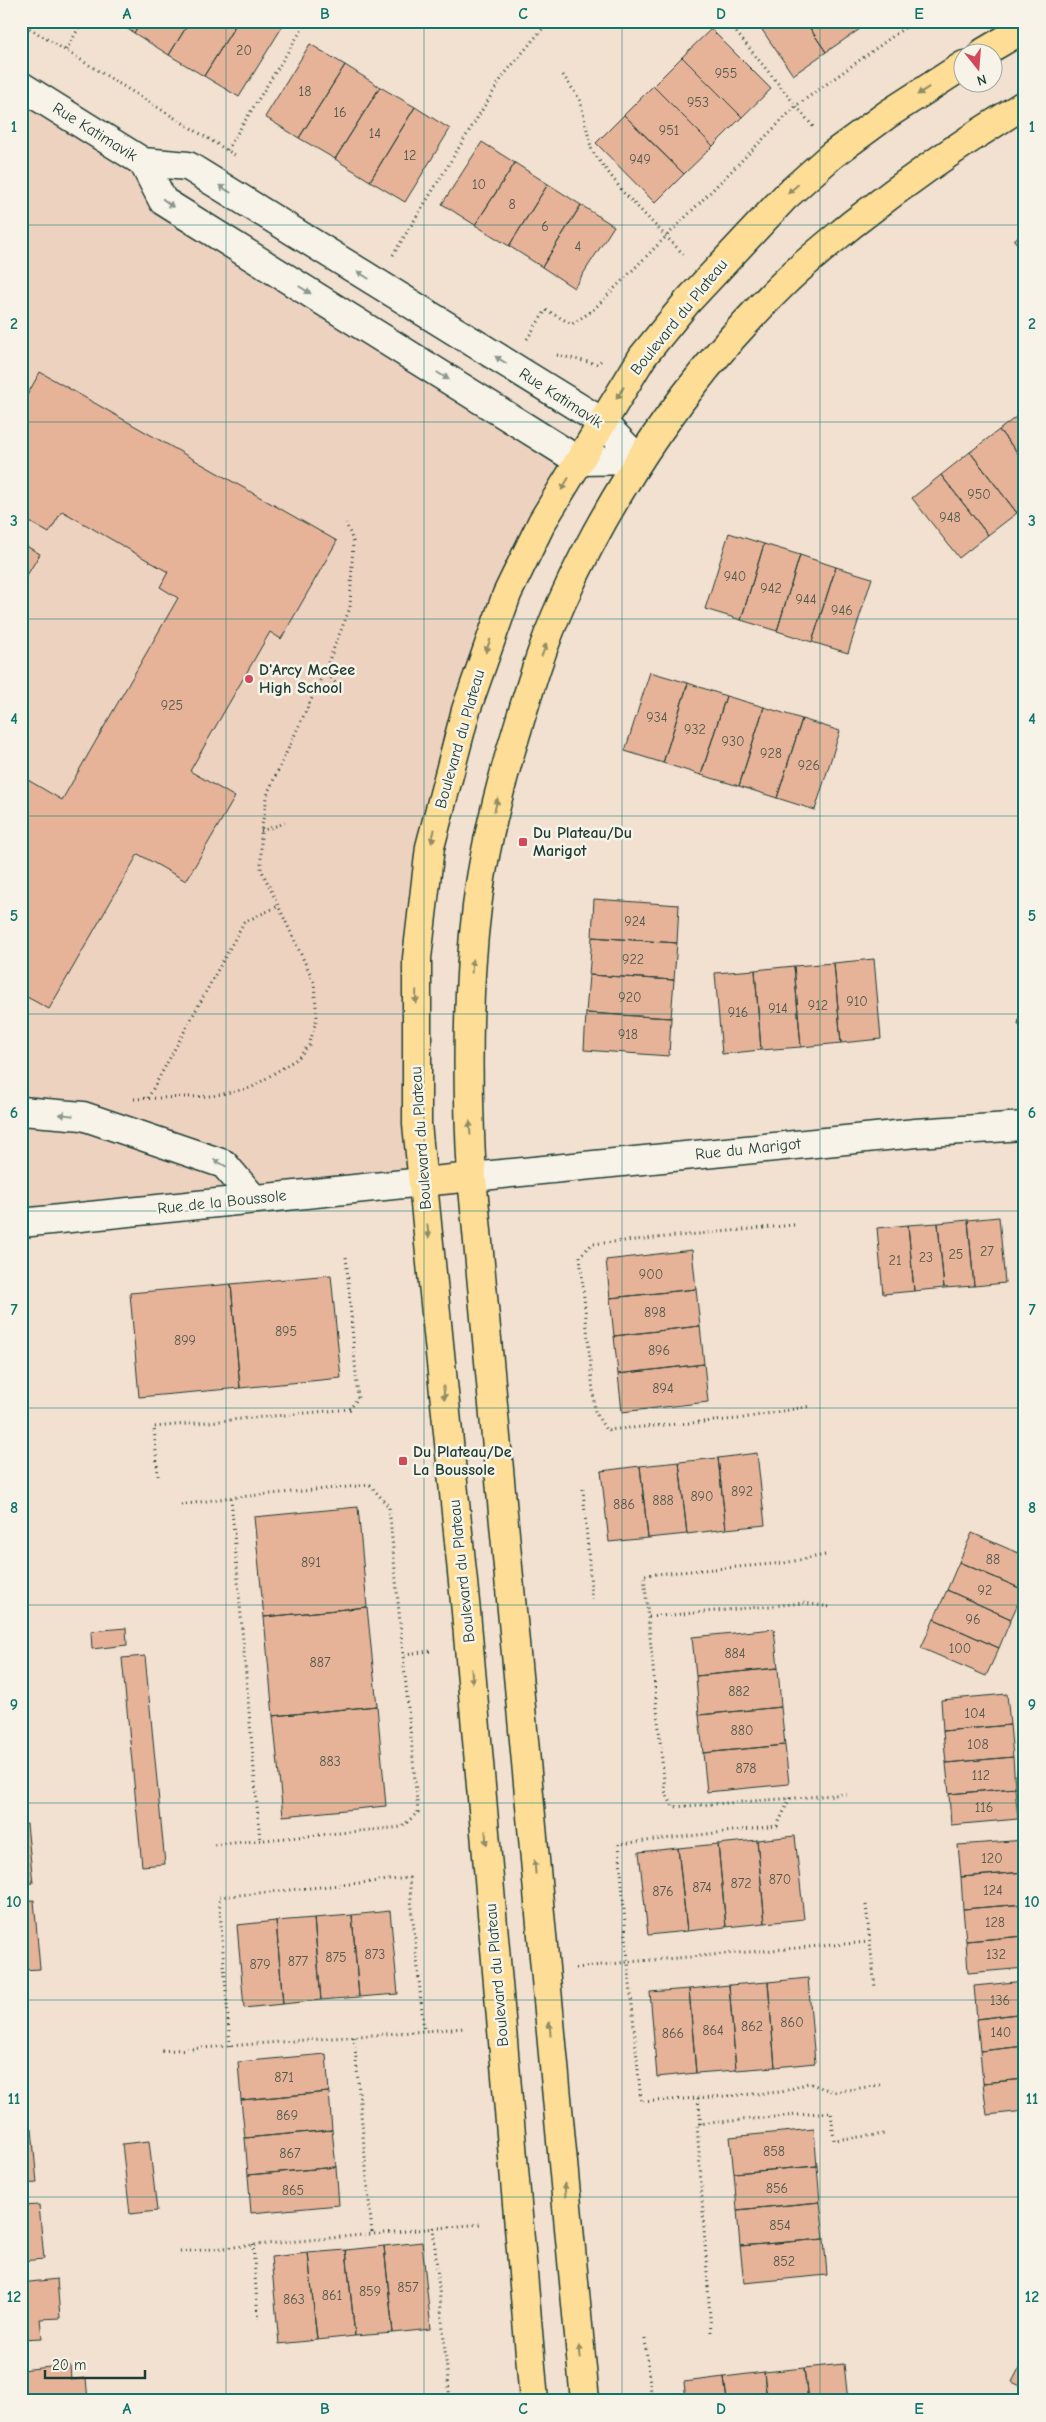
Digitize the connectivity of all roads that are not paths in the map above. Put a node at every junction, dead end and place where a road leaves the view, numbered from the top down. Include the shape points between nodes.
1 (1025, 28) edge
2 (1001, 42) edge
3 (954, 72) edge
4 (21, 86) edge
5 (1025, 104) edge
6 (143, 162) junction
7 (602, 422) junction
8 (639, 460) junction
9 (579, 461) junction
10 (21, 1110) edge
11 (1025, 1126) edge
12 (472, 1177) junction
13 (423, 1182) junction
14 (253, 1198) junction
15 (21, 1223) edge
16 (534, 2401) edge
17 (585, 2401) edge

1 - 2 main road
3 -> 7 main road, Boulevard du Plateau via 856,138 785,197 687,302 643,356
4 - 6 street, Rue Katimavik
5 - 8 main road via 913,177 784,282 692,385
7 -> 6 street, Rue Katimavik via 188,166
6 -> 9 street, Rue Katimavik via 163,201
7 - 8 street, Rue Katimavik
7 - 9 main road, Boulevard du Plateau
8 - 9 street
12 -> 8 main road via 469,1123 472,967 477,908 498,794 534,677 561,605
9 -> 13 main road, Boulevard du Plateau via 542,522 507,594 466,710 430,847 417,958 417,1124
14 -> 10 street via 224,1164 92,1119
11 - 12 street, Rue du Marigot via 926,1132
12 - 13 main road
17 -> 12 main road
13 - 14 street, Rue de la Boussole
13 -> 16 main road, Boulevard du Plateau via 466,1612
14 - 15 street, Rue de la Boussole

